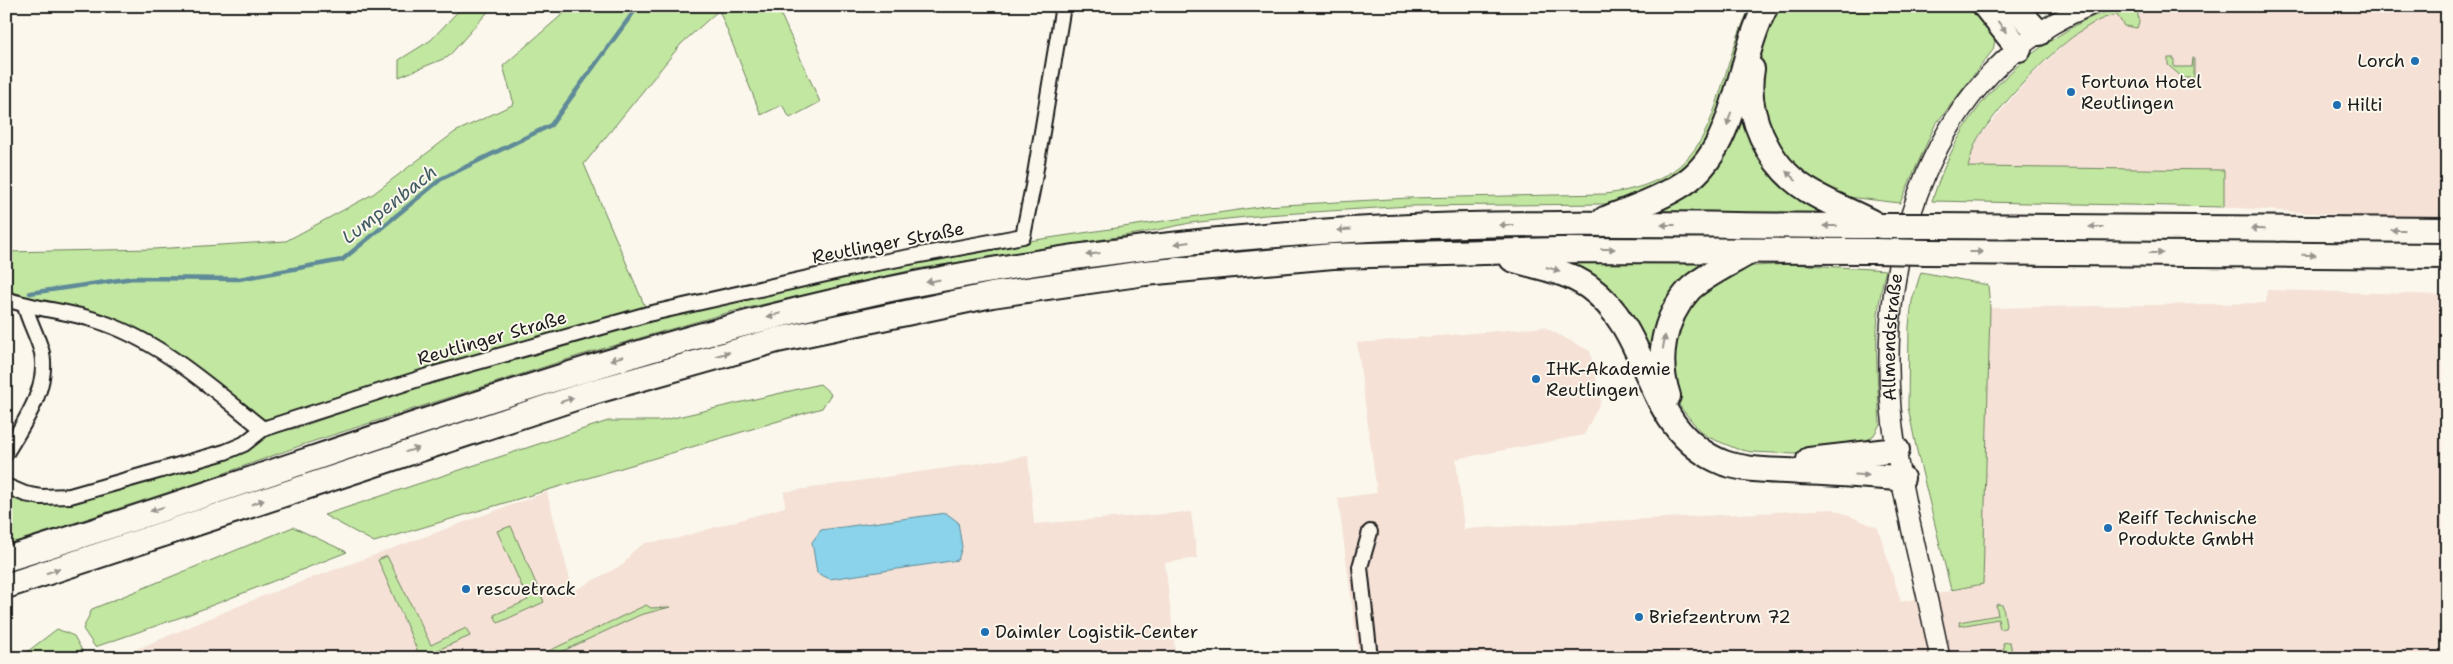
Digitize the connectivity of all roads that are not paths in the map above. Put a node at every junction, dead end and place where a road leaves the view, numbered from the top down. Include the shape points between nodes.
1 (1063, 6) edge
2 (1766, 6) edge
3 (1776, 6) edge
4 (1985, 6) edge
5 (2014, 6) edge
6 (2089, 6) edge
7 (2039, 33) junction
8 (2018, 49) junction
9 (1590, 224) junction
10 (1880, 226) junction
11 (2447, 230) edge
12 (1489, 251) junction
13 (1751, 251) junction
14 (2447, 256) edge
15 (6, 299) edge
16 (25, 306) junction
17 (263, 429) junction
18 (1897, 450) junction
19 (6, 453) edge
20 (1902, 478) junction
21 (6, 486) edge
22 (1370, 532) dead end
23 (6, 559) edge
24 (6, 586) edge
25 (1370, 658) edge
26 (1940, 658) edge

1 - 17 street, Reutlinger Straße via 1023,236 866,265 648,314 431,375
2 -> 9 highway via 1755,27 1718,146 1680,186
10 -> 3 highway via 1805,189 1767,148 1750,101 1750,77 1762,30
4 -> 8 highway
5 - 7 highway
6 - 7 street, Allmendstraße via 2065,16
7 - 8 street, Allmendstraße
8 - 18 street, Allmendstraße via 1964,104 1945,132 1929,163 1914,207 1897,274 1890,328 1889,382
10 -> 9 highway
9 -> 23 highway via 1406,227 1241,238 1086,255 910,285 733,326 584,368
11 -> 10 highway, bridge
12 -> 13 highway
12 -> 20 highway via 1567,274 1600,296 1624,323 1671,422 1700,451 1725,463 1752,469
24 -> 12 highway via 593,392 818,330 992,295 1145,274 1333,256
13 -> 14 highway, bridge
18 -> 13 highway via 1823,460 1750,459 1716,449 1684,424 1674,410 1662,377 1664,334 1689,289
15 - 16 street
16 - 17 street via 65,311 143,339 172,357
16 - 19 street via 44,369 34,406
17 - 21 street, Reutlinger Straße via 244,444 225,452 70,496 25,494
18 - 20 street, Allmendstraße
20 - 26 street, Allmendstraße
22 - 25 street via 1360,567

